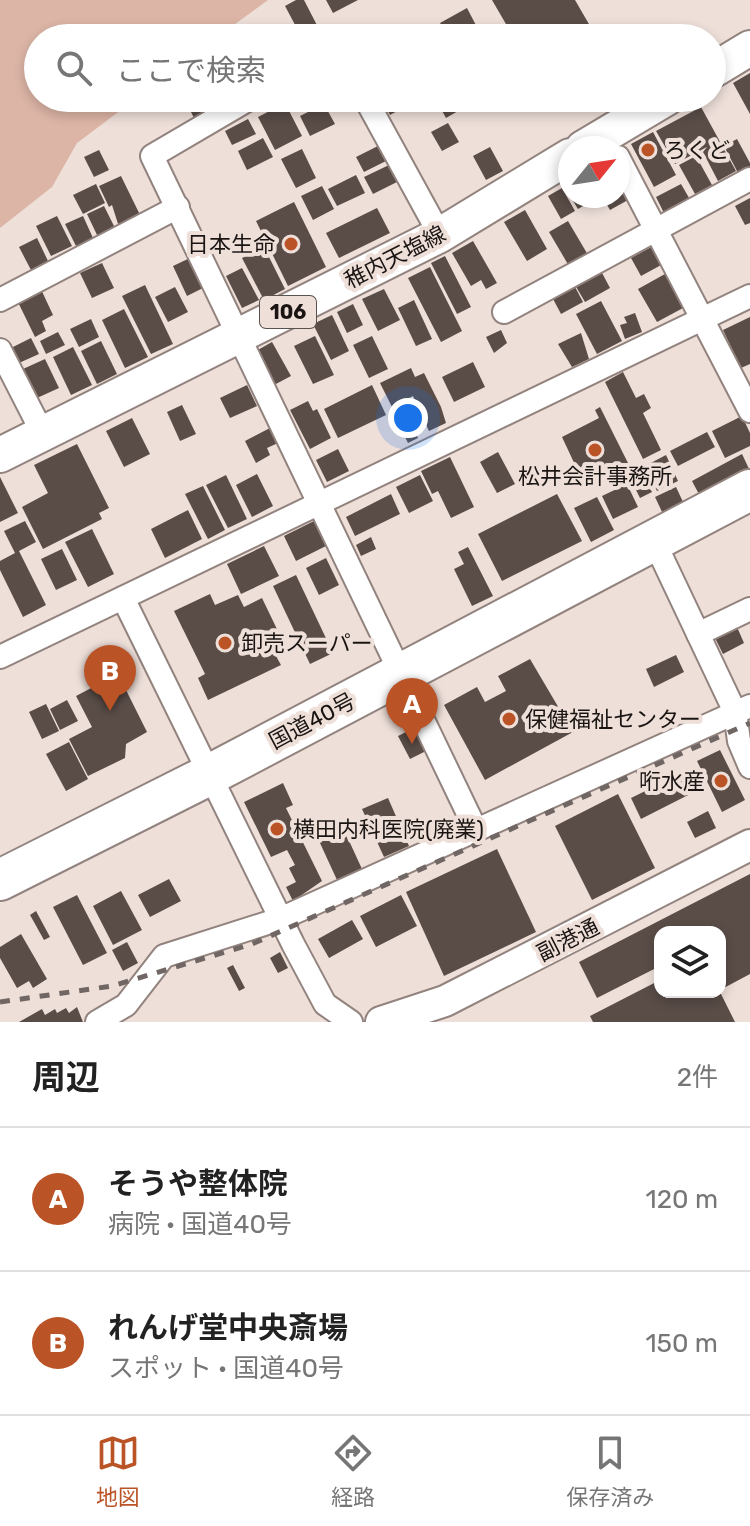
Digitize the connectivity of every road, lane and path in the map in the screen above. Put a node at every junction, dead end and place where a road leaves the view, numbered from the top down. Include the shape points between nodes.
1 (750, 48) edge
2 (726, 63) edge
3 (227, 112) edge
4 (373, 112) edge
5 (649, 112) edge
6 (619, 136) edge
7 (558, 163) edge
8 (750, 179) edge
9 (630, 186) edge
10 (178, 207) junction
11 (657, 229) junction
12 (440, 235) junction
13 (750, 296) edge
14 (0, 300) edge
15 (504, 312) dead end
16 (703, 318) junction
17 (241, 336) junction
18 (0, 350) edge
19 (750, 411) edge
20 (43, 434) junction
21 (0, 455) edge
22 (750, 490) edge
23 (320, 502) junction
24 (750, 515) edge
25 (659, 551) junction
26 (123, 598) junction
27 (750, 609) edge
28 (698, 634) junction
29 (0, 657) edge
30 (406, 684) junction
31 (743, 709) edge
32 (750, 767) edge
33 (215, 784) junction
34 (476, 830) junction
35 (750, 845) edge
36 (0, 880) edge
37 (0, 905) edge
38 (280, 919) junction
39 (97, 1022) edge
40 (351, 1022) edge
41 (381, 1022) edge

1 - 2 main road
3 - 10 street via 152,156
4 - 12 street
5 - 6 main road
7 - 12 main road, 稚内天塩線 / 106
8 - 11 street
9 - 11 street
10 - 14 street
10 - 17 street
11 - 15 street
11 - 16 street
12 - 17 main road, 稚内天塩線 / 106
13 - 16 street
16 - 19 street
16 - 23 street
17 - 20 main road, 稚内天塩線 / 106
17 - 23 street
18 - 20 street
20 - 21 main road, 稚内天塩線 / 106
22 - 25 highway, 国道40号
23 - 26 street
23 - 30 street
24 - 25 highway, 国道40号
25 - 28 street
25 - 30 highway, 国道40号
26 - 29 street
26 - 33 street
27 - 28 street
28 - 31 street
30 - 33 highway, 国道40号
30 - 34 street
31 - 32 street via 739,741
31 - 34 street
33 - 36 highway, 国道40号
33 - 37 highway, 国道40号
33 - 38 street
34 - 38 street
35 - 41 street, 副港通 via 445,1001
38 - 39 street via 164,956 126,1005
38 - 40 street via 325,1004

